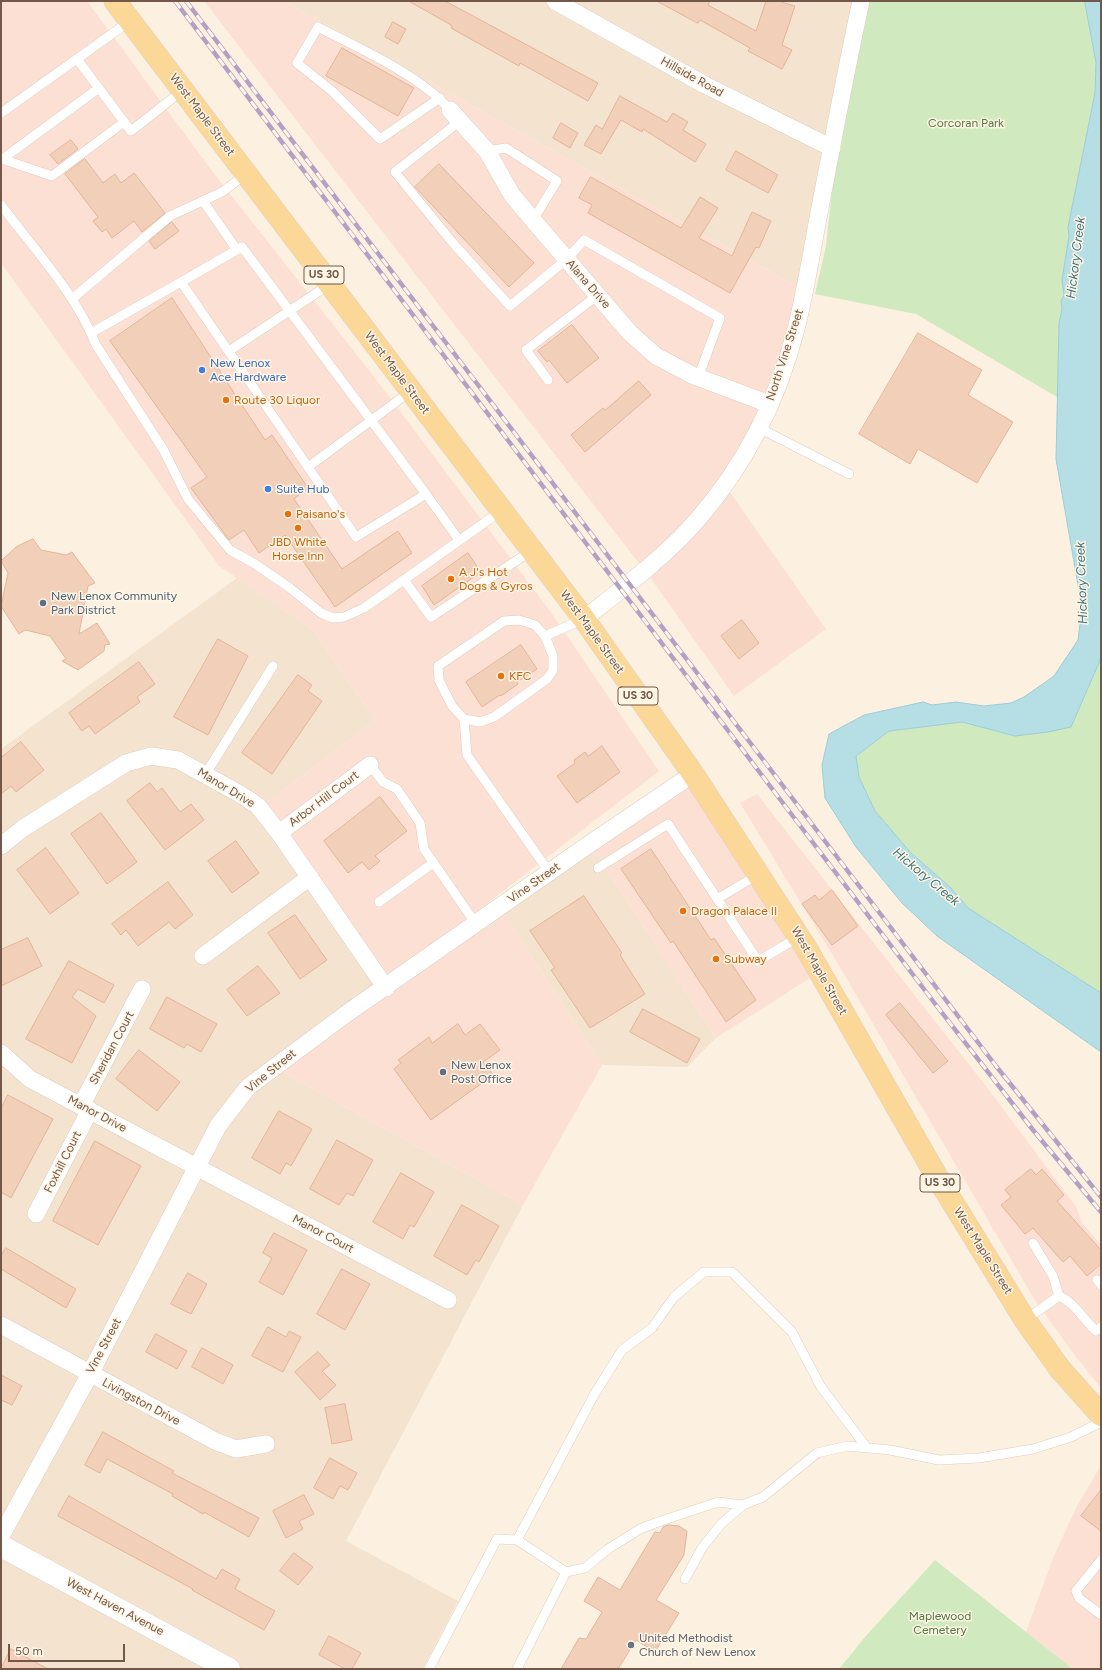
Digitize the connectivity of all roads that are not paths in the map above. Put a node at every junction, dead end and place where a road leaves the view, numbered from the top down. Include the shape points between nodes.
1 (115, 1) edge
2 (555, 1) edge
3 (861, 1) edge
4 (130, 21) junction
5 (77, 59) junction
6 (99, 88) junction
7 (183, 90) junction
8 (450, 110) junction
9 (1, 113) edge
10 (124, 122) junction
11 (832, 148) junction
12 (487, 151) junction
13 (2, 160) edge
14 (246, 174) junction
15 (203, 201) junction
16 (1, 206) edge
17 (532, 220) junction
18 (237, 250) junction
19 (566, 259) junction
20 (181, 282) junction
21 (330, 284) junction
22 (598, 295) junction
23 (72, 299) junction
24 (290, 312) junction
25 (91, 333) junction
26 (229, 352) junction
27 (698, 378) junction
28 (548, 380) dead end
29 (411, 391) junction
30 (769, 404) junction
31 (372, 420) junction
32 (758, 428) junction
33 (308, 467) junction
34 (849, 474) dead end
35 (426, 494) junction
36 (501, 511) junction
37 (459, 540) junction
38 (532, 551) junction
39 (404, 580) junction
40 (584, 618) junction
41 (545, 636) junction
42 (273, 666) dead end
43 (464, 719) junction
44 (370, 765) joint
45 (693, 774) junction
46 (205, 775) junction
47 (279, 833) junction
48 (1, 846) edge
49 (433, 862) junction
50 (598, 868) dead end
51 (549, 872) junction
52 (759, 874) junction
53 (310, 877) junction
54 (717, 899) junction
55 (379, 902) dead end
56 (476, 924) junction
57 (799, 937) junction
58 (203, 956) dead end
59 (386, 988) junction
60 (142, 989) dead end
61 (1, 1053) edge
62 (85, 1108) junction
63 (198, 1168) junction
64 (36, 1214) dead end
65 (1033, 1243) dead end
66 (1059, 1296) junction
67 (448, 1300) dead end
68 (1026, 1320) junction
69 (1, 1325) edge
70 (1101, 1327) edge
71 (90, 1374) junction
72 (1101, 1415) edge
73 (1101, 1422) edge
74 (266, 1444) dead end
75 (867, 1448) junction
76 (744, 1505) junction
77 (1, 1536) edge
78 (517, 1540) junction
79 (1, 1546) edge
80 (1101, 1560) edge
81 (566, 1572) junction
82 (685, 1578) dead end
83 (1101, 1615) edge
84 (219, 1667) edge
85 (429, 1669) edge
86 (517, 1669) edge

1 - 4 main road, West Maple Street / US 30
2 - 11 street, Hillside Road via 705,85
3 - 11 street, North Vine Street
4 - 5 lane
4 - 7 main road, West Maple Street / US 30
5 - 6 lane
5 - 9 lane
6 - 10 lane
6 - 13 lane
7 - 10 lane via 131,131
7 - 14 main road, West Maple Street / US 30
8 - 8 lane via 418,81 318,27 297,63 332,91 380,139
8 - 12 street, Alana Drive
8 - 19 lane via 394,172 510,306
10 - 13 lane via 52,176
11 - 30 street, North Vine Street via 795,331
12 - 17 street, Alana Drive via 512,195
12 - 17 lane via 506,148 557,181
14 - 15 lane via 222,192
14 - 21 main road, West Maple Street / US 30
15 - 18 lane
15 - 23 lane via 170,216
16 - 23 lane
17 - 19 street, Alana Drive
18 - 20 lane
18 - 24 lane via 242,247
19 - 22 street, Alana Drive
19 - 27 lane via 584,240 720,318
20 - 25 lane
20 - 26 lane
21 - 24 lane
21 - 29 main road, West Maple Street / US 30
22 - 27 street, Alana Drive via 630,332 656,356
22 - 28 lane via 526,350
23 - 25 lane
24 - 26 lane
24 - 31 lane
25 - 39 lane via 96,345 163,449 188,500 230,550 290,588 321,613 333,618 344,618 364,608
26 - 33 lane
27 - 30 street, Alana Drive
29 - 31 lane
29 - 36 main road, West Maple Street / US 30
30 - 32 street, North Vine Street
31 - 33 lane
31 - 35 lane
32 - 34 lane
32 - 40 street, North Vine Street via 737,466 698,519 676,542
33 - 35 lane via 356,537
35 - 37 lane
36 - 37 lane
36 - 38 main road, West Maple Street / US 30
37 - 39 lane
38 - 39 lane via 431,617
38 - 40 main road, West Maple Street / US 30
40 - 41 lane
40 - 45 main road, West Maple Street / US 30
41 - 43 lane via 553,656 553,670 546,680 494,717 480,722
41 - 43 lane via 535,625 519,620 504,621 438,666 439,680 452,706
42 - 46 lane
43 - 51 lane via 467,755
44 - 47 street, Arbor Hill Court
44 - 49 lane via 383,782 397,789 420,823 424,849
45 - 51 street, Vine Street
45 - 52 main road, West Maple Street / US 30
46 - 47 street, Manor Drive via 258,806
46 - 48 street, Manor Drive via 178,760 151,756 126,763 22,829
47 - 53 street, Manor Drive
49 - 55 lane
49 - 56 lane
50 - 54 lane via 668,824
51 - 56 street, Vine Street
52 - 54 lane
52 - 57 main road, West Maple Street / US 30
53 - 58 street
53 - 59 street, Manor Drive
54 - 57 lane via 758,962
56 - 59 street, Vine Street
57 - 68 main road, West Maple Street / US 30 via 937,1177
59 - 63 street, Vine Street via 293,1052 248,1087 218,1126
60 - 62 street, Sheridan Court
61 - 62 street, Manor Drive via 30,1079
62 - 63 street, Manor Drive
62 - 64 street, Foxhill Court
63 - 67 street, Manor Court
63 - 71 street, Vine Street
65 - 66 lane via 1053,1276
66 - 68 lane
66 - 70 lane via 1069,1300 1096,1331
68 - 72 main road, West Maple Street / US 30 via 1060,1369
69 - 71 street, Livingston Drive
71 - 74 street, Livingston Drive via 215,1441 236,1449
71 - 77 street, Vine Street
73 - 75 lane via 1071,1437 1033,1449 979,1458 939,1460
75 - 76 lane via 847,1446 817,1452 763,1497
75 - 78 lane via 821,1386 792,1332 732,1272 704,1272 674,1297 652,1328 622,1350 594,1395
76 - 81 lane via 718,1502 658,1522 627,1537 585,1568
76 - 82 lane via 721,1524 702,1548
78 - 81 lane
78 - 85 lane via 497,1539
79 - 84 street, West Haven Avenue
80 - 83 lane via 1076,1590 1078,1598
81 - 86 lane

